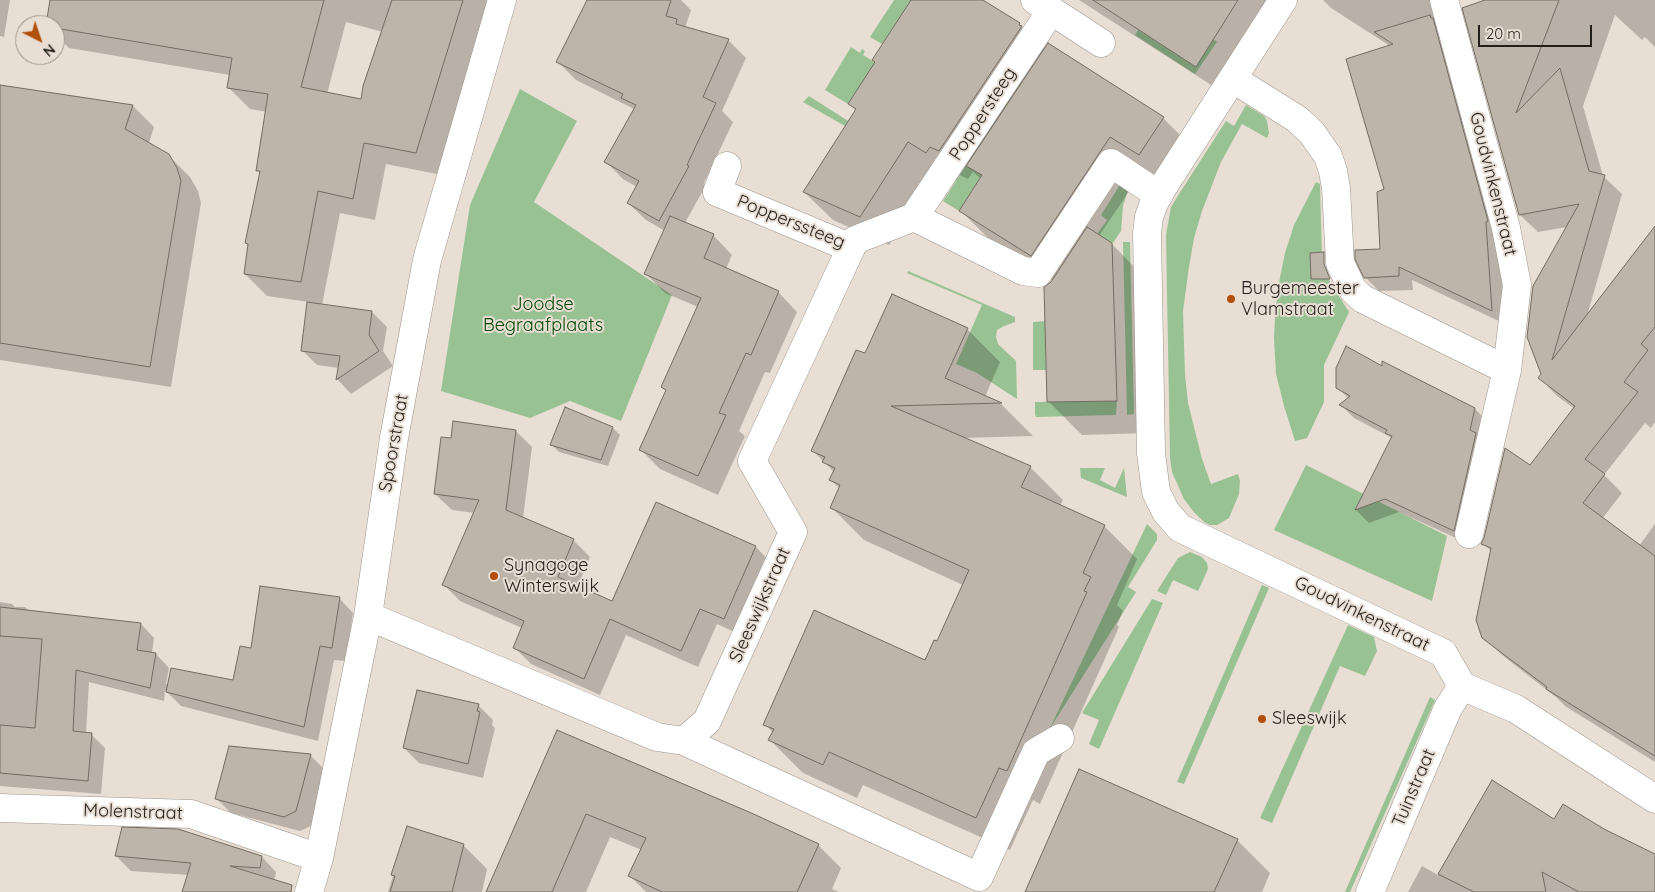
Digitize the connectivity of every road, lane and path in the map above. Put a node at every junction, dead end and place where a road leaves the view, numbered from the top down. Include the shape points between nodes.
1 (502, 0) edge
2 (1282, 0) edge
3 (1444, 0) edge
4 (1043, 5) edge
5 (1101, 43) dead end
6 (1232, 79) junction
7 (727, 166) dead end
8 (1159, 195) junction
9 (914, 217) junction
10 (851, 248) junction
11 (1507, 370) junction
12 (1469, 534) dead end
13 (368, 616) junction
14 (1462, 686) junction
15 (1060, 738) dead end
16 (684, 741) junction
17 (1655, 799) edge
18 (0, 808) edge
19 (319, 858) junction
20 (975, 884) edge
21 (309, 892) edge
22 (1370, 892) edge

1 - 13 street, Spoorstraat via 427,260 394,438
2 - 6 street
3 - 11 street, Goudvinkenstraat via 1506,228 1517,285
4 - 5 street, Poppersteeg
4 - 9 street, Poppersteeg
6 - 8 street
6 - 11 street via 1297,119 1312,132 1328,156 1336,188 1340,263 1353,290
7 - 10 street, Popperssteeg via 716,192
8 - 9 street via 1111,163 1038,273 1022,271
8 - 14 street, Goudvinkenstraat via 1149,217 1147,233 1151,453 1156,492 1166,512 1180,528 1443,653
9 - 10 street, Popperssteeg via 855,240
10 - 16 street, Sleeswijkstraat via 752,461 793,532 707,721
11 - 12 street, Goudvinkenstraat
13 - 16 street via 657,736
13 - 19 street, Spoorstraat
14 - 17 street via 1516,709
14 - 22 street, Tuinstraat via 1448,708
15 - 20 street via 1036,752
16 - 20 street
18 - 19 street, Molenstraat via 191,814
19 - 21 street, Spoorstraat

